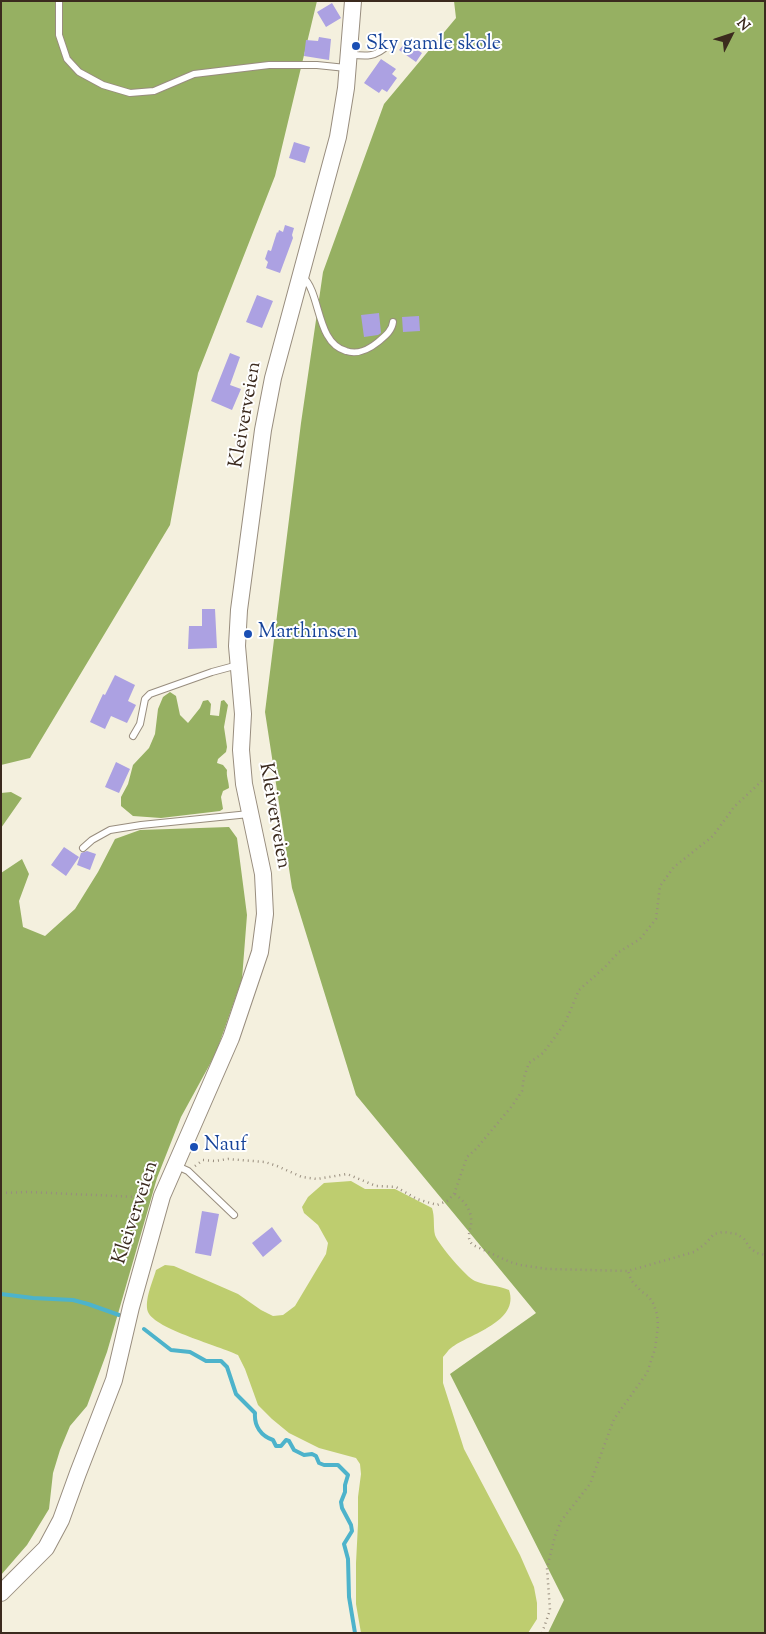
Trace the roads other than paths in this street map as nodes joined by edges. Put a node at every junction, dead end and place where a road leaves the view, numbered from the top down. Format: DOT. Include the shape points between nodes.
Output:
graph roads {
  1 [pos="59,1"];
  2 [pos="353,1"];
  3 [pos="388,45"];
  4 [pos="348,61"];
  5 [pos="300,275"];
  6 [pos="393,322"];
  7 [pos="239,665"];
  8 [pos="133,736"];
  9 [pos="251,814"];
  10 [pos="83,848"];
  11 [pos="181,1167"];
  12 [pos="234,1215"];
  13 [pos="1,1593"];
  1 -- 4 [label="lane" via="59,36 67,59 79,72 103,85 130,93 154,91 194,74 269,65"];
  2 -- 4 [label="street, Kleiverveien"];
  3 -- 4 [label="lane" via="374,55"];
  4 -- 5 [label="street, Kleiverveien" via="338,137"];
  5 -- 6 [label="lane" via="311,291 322,325 332,342 342,350 354,354 374,345 388,333"];
  5 -- 7 [label="street, Kleiverveien" via="263,430 239,610"];
  7 -- 8 [label="lane" via="150,694 145,699 140,724"];
  7 -- 9 [label="street, Kleiverveien" via="243,714 241,750"];
  9 -- 10 [label="lane" via="110,830"];
  9 -- 11 [label="street, Kleiverveien" via="263,874 264,914 260,952"];
  11 -- 12 [label="lane"];
  11 -- 13 [label="street, Kleiverveien" via="162,1196 114,1380 61,1520 46,1548"];
}
